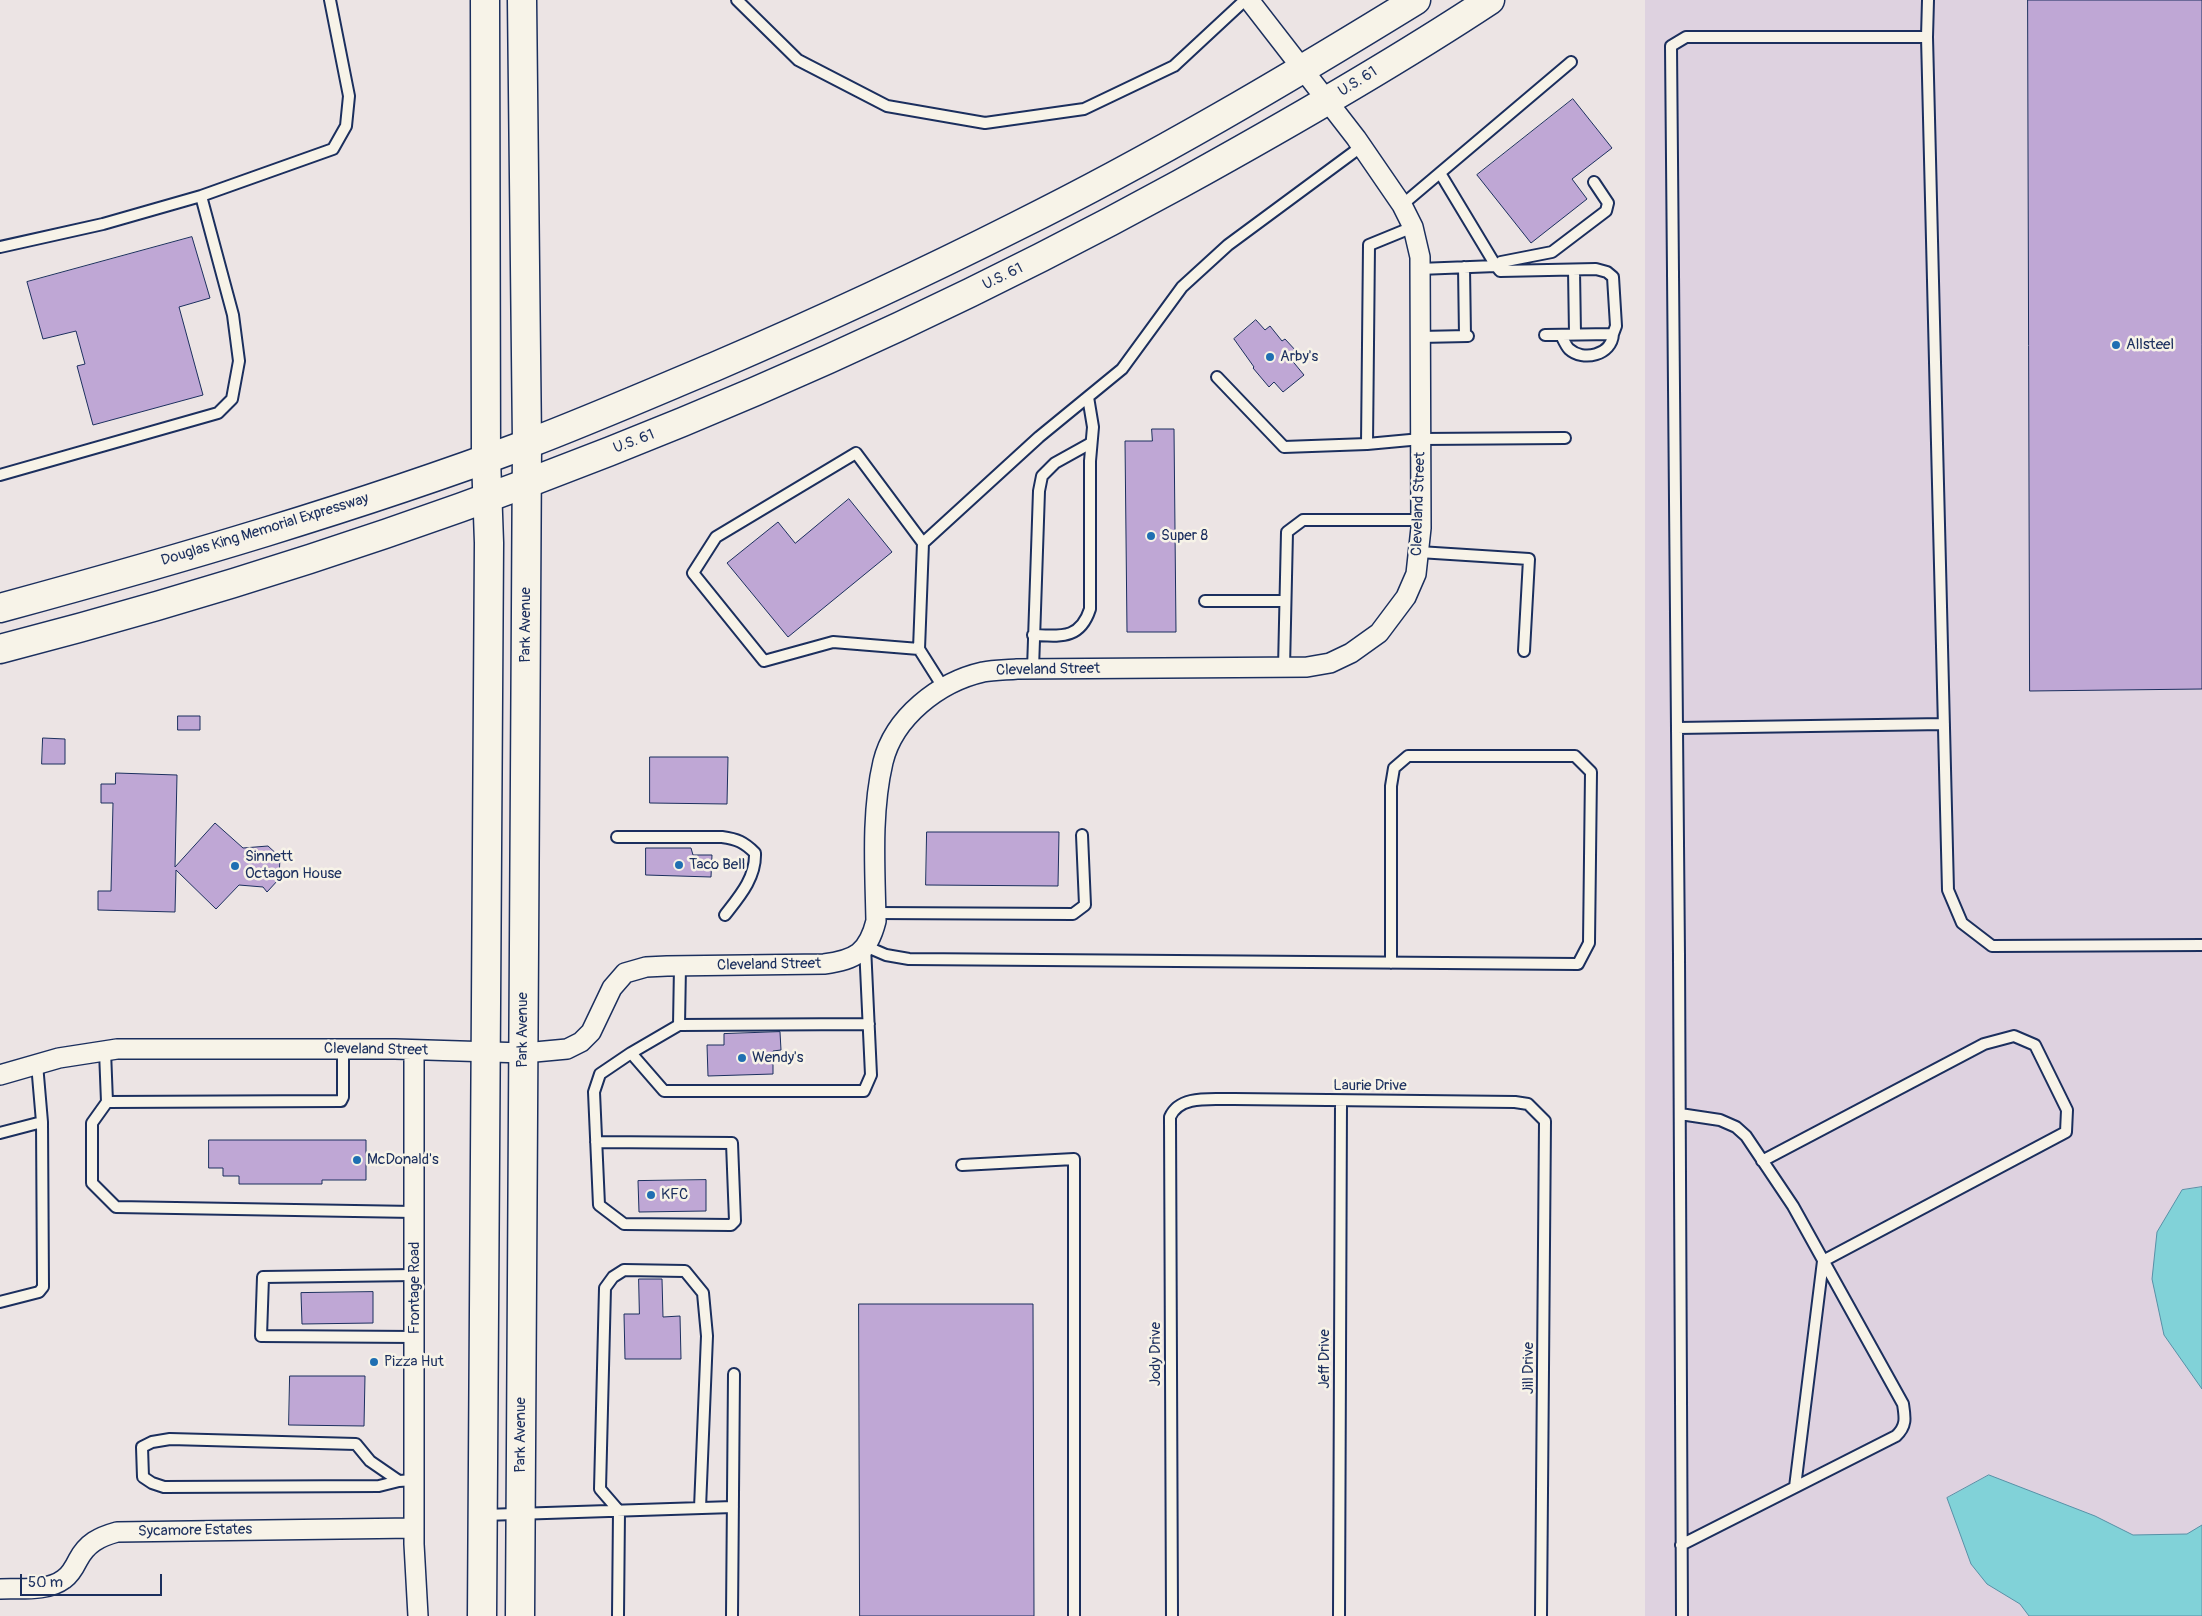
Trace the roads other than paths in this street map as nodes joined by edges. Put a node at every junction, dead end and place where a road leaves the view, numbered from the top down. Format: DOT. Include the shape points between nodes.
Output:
graph roads {
  1 [pos="330,0"];
  2 [pos="485,0"];
  3 [pos="522,0"];
  4 [pos="737,0"];
  5 [pos="1247,0"];
  6 [pos="1416,0"];
  7 [pos="1490,0"];
  8 [pos="1928,0"];
  9 [pos="1927,37"];
  10 [pos="1572,62"];
  11 [pos="1304,69"];
  12 [pos="1328,100"];
  13 [pos="1362,146"];
  14 [pos="1440,173"];
  15 [pos="1594,182"];
  16 [pos="201,196"];
  17 [pos="1402,205"];
  18 [pos="1412,227"];
  19 [pos="0,247"];
  20 [pos="1496,266"];
  21 [pos="1464,267"];
  22 [pos="1420,269"];
  23 [pos="1574,270"];
  24 [pos="1576,334"];
  25 [pos="1613,334"];
  26 [pos="1545,335"];
  27 [pos="1561,335"];
  28 [pos="1420,337"];
  29 [pos="1217,377"];
  30 [pos="1088,397"];
  31 [pos="1565,438"];
  32 [pos="1421,439"];
  33 [pos="527,444"];
  34 [pos="1091,444"];
  35 [pos="1367,444"];
  36 [pos="486,458"];
  37 [pos="0,475"];
  38 [pos="527,485"];
  39 [pos="489,498"];
  40 [pos="1421,520"];
  41 [pos="923,544"];
  42 [pos="1419,552"];
  43 [pos="1205,601"];
  44 [pos="1286,601"];
  45 [pos="0,608"];
  46 [pos="1033,635"];
  47 [pos="0,649"];
  48 [pos="919,649"];
  49 [pos="1524,651"];
  50 [pos="1284,668"];
  51 [pos="1033,669"];
  52 [pos="943,687"];
  53 [pos="1944,724"];
  54 [pos="1677,728"];
  55 [pos="1082,835"];
  56 [pos="617,837"];
  57 [pos="876,913"];
  58 [pos="724,915"];
  59 [pos="2202,945"];
  60 [pos="865,946"];
  61 [pos="1391,963"];
  62 [pos="680,966"];
  63 [pos="869,1024"];
  64 [pos="679,1025"];
  65 [pos="343,1049"];
  66 [pos="105,1050"];
  67 [pos="414,1050"];
  68 [pos="485,1051"];
  69 [pos="524,1053"];
  70 [pos="631,1053"];
  71 [pos="37,1064"];
  72 [pos="0,1075"];
  73 [pos="1188,1100"];
  74 [pos="1341,1101"];
  75 [pos="107,1102"];
  76 [pos="1680,1114"];
  77 [pos="1545,1120"];
  78 [pos="42,1122"];
  79 [pos="0,1133"];
  80 [pos="596,1142"];
  81 [pos="1762,1161"];
  82 [pos="962,1165"];
  83 [pos="414,1212"];
  84 [pos="1823,1261"];
  85 [pos="415,1275"];
  86 [pos="0,1302"];
  87 [pos="415,1337"];
  88 [pos="734,1374"];
  89 [pos="406,1480"];
  90 [pos="1795,1487"];
  91 [pos="733,1507"];
  92 [pos="700,1508"];
  93 [pos="619,1511"];
  94 [pos="520,1514"];
  95 [pos="483,1515"];
  96 [pos="414,1528"];
  97 [pos="1681,1545"];
  98 [pos="0,1589"];
  99 [pos="418,1616"];
  100 [pos="482,1616"];
  101 [pos="520,1616"];
  102 [pos="618,1616"];
  103 [pos="732,1616"];
  104 [pos="1074,1616"];
  105 [pos="1172,1616"];
  106 [pos="1339,1616"];
  107 [pos="1542,1616"];
  108 [pos="1682,1616"];
  1 -- 16 [label="lane" via="348,96 346,126 333,149"];
  2 -- 36 [label="main road"];
  3 -- 33 [label="main road, Park Avenue"];
  4 -- 5 [label="lane" via="798,60 887,106 985,123 1093,105 1174,66"];
  5 -- 11 [label="street, Cleveland Street"];
  6 -- 11 [label="main road"];
  7 -- 12 [label="main road, U.S. 61"];
  8 -- 9 [label="lane"];
  9 -- 53 [label="lane"];
  9 -- 54 [label="lane" via="1686,37 1671,46"];
  10 -- 14 [label="lane"];
  11 -- 12 [label="street, Cleveland Street"];
  11 -- 33 [label="main road" via="1019,226 884,291 641,398"];
  12 -- 13 [label="street, Cleveland Street"];
  12 -- 38 [label="main road, U.S. 61" via="1121,216 914,320 659,433"];
  13 -- 17 [label="street, Cleveland Street"];
  13 -- 30 [label="lane" via="1228,245 1188,281 1122,369"];
  14 -- 17 [label="lane"];
  14 -- 20 [label="lane"];
  15 -- 20 [label="lane" via="1608,203 1606,211 1552,252 1501,262"];
  16 -- 19 [label="lane" via="103,224"];
  16 -- 37 [label="lane" via="233,315 239,361 232,398 218,413"];
  17 -- 18 [label="street, Cleveland Street"];
  18 -- 22 [label="street, Cleveland Street"];
  18 -- 35 [label="lane" via="1369,245"];
  20 -- 21 [label="lane"];
  20 -- 23 [label="lane" via="1500,271"];
  21 -- 22 [label="lane"];
  21 -- 28 [label="lane" via="1466,336"];
  22 -- 28 [label="street, Cleveland Street"];
  23 -- 24 [label="lane"];
  23 -- 25 [label="lane" via="1596,269 1613,277 1616,326"];
  24 -- 25 [label="lane"];
  24 -- 27 [label="lane"];
  25 -- 27 [label="lane" via="1612,344 1606,351 1594,354 1581,354 1569,349"];
  26 -- 27 [label="lane"];
  28 -- 32 [label="street, Cleveland Street"];
  29 -- 35 [label="lane" via="1284,447"];
  30 -- 34 [label="lane" via="1093,427"];
  30 -- 41 [label="lane" via="1039,437"];
  31 -- 32 [label="lane"];
  32 -- 35 [label="lane"];
  32 -- 40 [label="street, Cleveland Street"];
  33 -- 36 [label="main road, Douglas King Memorial Expressway"];
  33 -- 38 [label="main road, Park Avenue"];
  34 -- 46 [label="lane" via="1055,463 1042,476"];
  34 -- 46 [label="lane" via="1090,609 1086,622 1077,631 1066,636"];
  36 -- 39 [label="main road"];
  36 -- 45 [label="main road, Douglas King Memorial Expressway" via="202,552"];
  38 -- 39 [label="main road, U.S. 61"];
  38 -- 69 [label="main road, Park Avenue"];
  39 -- 47 [label="main road" via="300,563"];
  39 -- 68 [label="main road"];
  40 -- 42 [label="street, Cleveland Street"];
  40 -- 44 [label="lane" via="1303,520 1287,532"];
  41 -- 48 [label="lane"];
  41 -- 48 [label="lane" via="856,453 716,537 693,573 764,661 833,642"];
  42 -- 49 [label="lane" via="1529,559"];
  42 -- 50 [label="street, Cleveland Street" via="1416,574 1406,597 1379,634 1330,663"];
  43 -- 44 [label="lane"];
  44 -- 50 [label="lane"];
  46 -- 51 [label="lane"];
  48 -- 52 [label="lane"];
  50 -- 51 [label="street, Cleveland Street"];
  51 -- 52 [label="street, Cleveland Street" via="984,672"];
  52 -- 57 [label="street, Cleveland Street" via="926,699 898,730 884,760 877,795"];
  53 -- 54 [label="lane"];
  53 -- 59 [label="lane" via="1948,890 1962,923 1992,946"];
  54 -- 76 [label="lane"];
  55 -- 57 [label="lane" via="1085,905 1073,914"];
  56 -- 58 [label="lane" via="722,837 738,839 746,844 755,853 751,877 742,894"];
  57 -- 60 [label="street, Cleveland Street" via="872,937"];
  60 -- 61 [label="lane" via="886,955 909,958"];
  60 -- 62 [label="street, Cleveland Street" via="854,958 824,964"];
  60 -- 63 [label="lane"];
  61 -- 61 [label="lane" via="1391,786 1394,768 1408,756 1575,756 1591,772 1589,943 1578,964"];
  62 -- 64 [label="lane"];
  62 -- 69 [label="street, Cleveland Street" via="646,967 625,973 612,988 591,1032 581,1042 566,1049"];
  63 -- 64 [label="lane"];
  63 -- 70 [label="lane" via="872,1075 864,1091 664,1091"];
  64 -- 70 [label="lane"];
  65 -- 66 [label="street, Cleveland Street"];
  65 -- 67 [label="street, Cleveland Street"];
  65 -- 75 [label="lane" via="343,1097 340,1101"];
  66 -- 71 [label="street, Cleveland Street"];
  66 -- 75 [label="lane"];
  67 -- 68 [label="street, Cleveland Street"];
  67 -- 83 [label="street, Frontage Road"];
  68 -- 69 [label="street, Cleveland Street"];
  68 -- 95 [label="main road"];
  69 -- 94 [label="main road, Park Avenue"];
  70 -- 80 [label="lane" via="600,1074 594,1092"];
  71 -- 72 [label="street, Cleveland Street"];
  71 -- 78 [label="lane"];
  73 -- 74 [label="lane, Laurie Drive"];
  73 -- 105 [label="lane, Jody Drive" via="1173,1112 1170,1129"];
  74 -- 77 [label="lane, Laurie Drive" via="1515,1102 1528,1104"];
  74 -- 106 [label="lane, Jeff Drive"];
  75 -- 83 [label="lane" via="92,1123 92,1183 116,1207"];
  76 -- 81 [label="lane" via="1720,1120 1736,1127"];
  76 -- 97 [label="lane"];
  77 -- 107 [label="lane, Jill Drive"];
  78 -- 79 [label="lane"];
  78 -- 86 [label="lane" via="43,1287 40,1292"];
  80 -- 80 [label="lane" via="599,1205 624,1224 731,1224 735,1221 732,1143"];
  81 -- 84 [label="lane" via="1793,1206"];
  81 -- 84 [label="lane" via="1984,1044 2014,1036 2034,1045 2067,1110 2066,1132"];
  82 -- 104 [label="lane" via="1074,1159"];
  83 -- 85 [label="street, Frontage Road"];
  84 -- 90 [label="lane"];
  84 -- 90 [label="lane" via="1903,1404 1905,1418 1903,1429 1896,1436"];
  85 -- 87 [label="street, Frontage Road"];
  85 -- 87 [label="lane" via="262,1277 261,1336"];
  87 -- 89 [label="street, Frontage Road"];
  88 -- 91 [label="lane"];
  89 -- 89 [label="lane" via="379,1486 164,1487 143,1477 142,1447 170,1438 356,1444 370,1461"];
  89 -- 96 [label="street, Frontage Road"];
  90 -- 97 [label="lane"];
  91 -- 92 [label="lane"];
  91 -- 103 [label="lane"];
  92 -- 93 [label="lane"];
  92 -- 93 [label="lane" via="707,1336 704,1292 685,1271 624,1270 605,1288 600,1489"];
  93 -- 94 [label="lane"];
  93 -- 102 [label="lane"];
  94 -- 95 [label="lane"];
  94 -- 101 [label="main road, Park Avenue"];
  95 -- 100 [label="main road"];
  96 -- 98 [label="street, Sycamore Estates" via="117,1532 90,1542 66,1578 55,1584 39,1588"];
  96 -- 99 [label="street, Frontage Road"];
  97 -- 108 [label="lane"];
}
